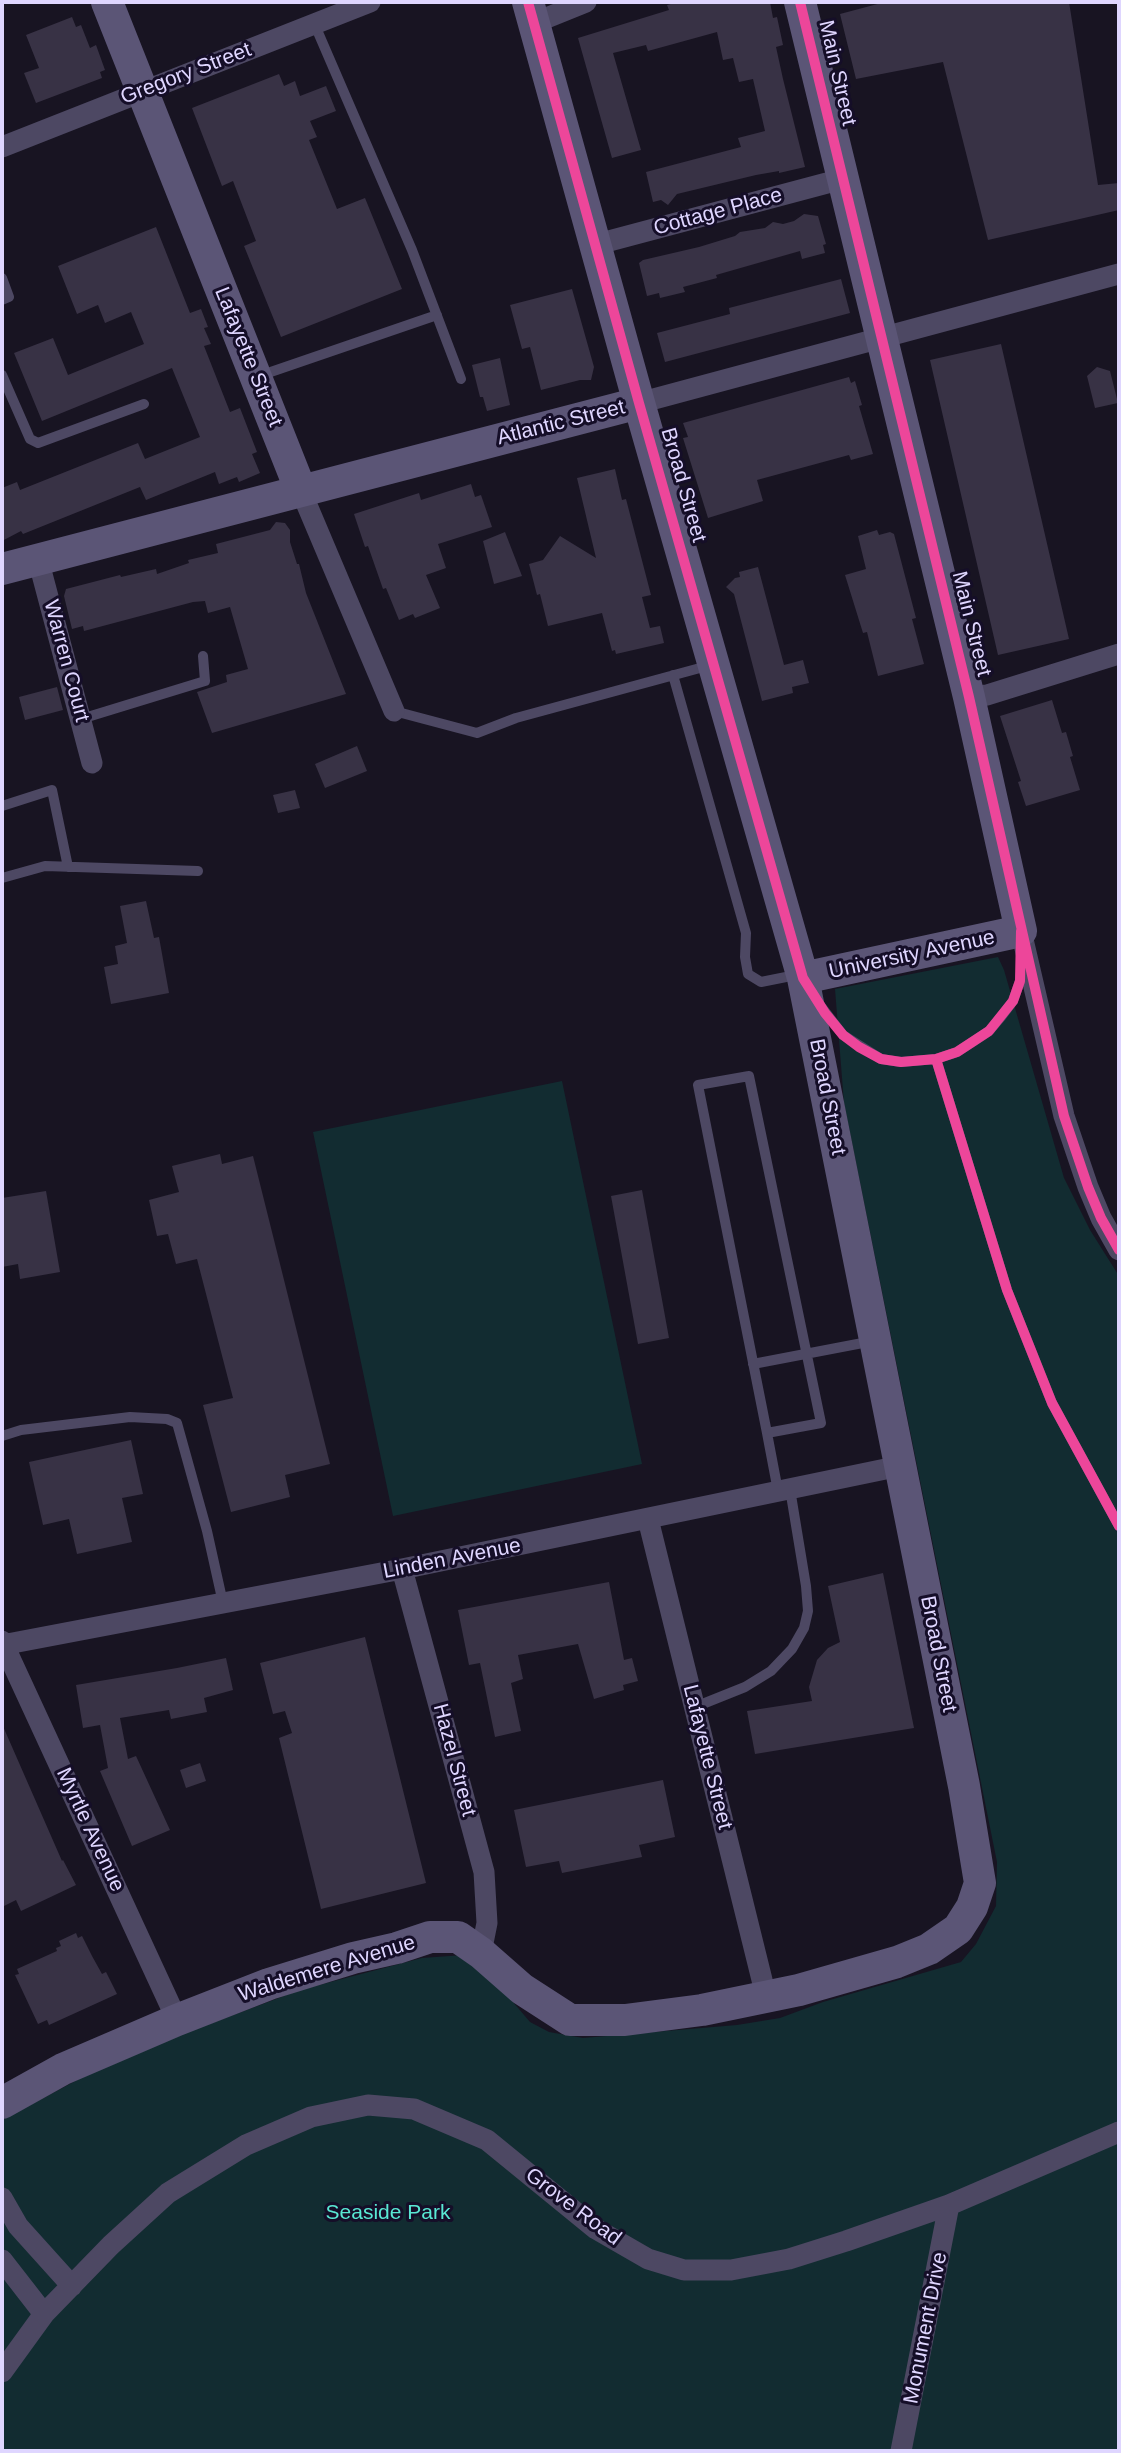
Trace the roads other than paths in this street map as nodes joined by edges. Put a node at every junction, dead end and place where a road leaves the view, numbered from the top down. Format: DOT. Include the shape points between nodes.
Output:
graph roads {
  1 [pos="107,2"];
  2 [pos="370,2"];
  3 [pos="586,2"];
  4 [pos="800,2"];
  5 [pos="531,12"];
  6 [pos="314,23"];
  7 [pos="142,90"];
  8 [pos="2,147"];
  9 [pos="842,179"];
  10 [pos="594,245"];
  11 [pos="1119,274"];
  12 [pos="2,278"];
  13 [pos="2,300"];
  14 [pos="437,315"];
  15 [pos="882,337"];
  16 [pos="2,375"];
  17 [pos="256,377"];
  18 [pos="461,379"];
  19 [pos="639,403"];
  20 [pos="145,404"];
  21 [pos="301,491"];
  22 [pos="38,559"];
  23 [pos="2,569"];
  24 [pos="1119,654"];
  25 [pos="203,656"];
  26 [pos="700,668"];
  27 [pos="673,675"];
  28 [pos="969,697"];
  29 [pos="394,711"];
  30 [pos="81,719"];
  31 [pos="92,763"];
  32 [pos="2,806"];
  33 [pos="68,867"];
  34 [pos="198,871"];
  35 [pos="2,878"];
  36 [pos="1021,931"];
  37 [pos="803,976"];
  38 [pos="936,1059"];
  39 [pos="1119,1250"];
  40 [pos="875,1341"];
  41 [pos="806,1354"];
  42 [pos="753,1364"];
  43 [pos="767,1433"];
  44 [pos="2,1436"];
  45 [pos="900,1466"];
  46 [pos="784,1490"];
  47 [pos="648,1519"];
  48 [pos="1119,1527"];
  49 [pos="402,1569"];
  50 [pos="223,1603"];
  51 [pos="2,1643"];
  52 [pos="695,1707"];
  53 [pos="980,1883"];
  54 [pos="481,1952"];
  55 [pos="766,1996"];
  56 [pos="177,2020"];
  57 [pos="2,2103"];
  58 [pos="1119,2132"];
  59 [pos="2,2198"];
  60 [pos="949,2205"];
  61 [pos="2,2260"];
  62 [pos="72,2286"];
  63 [pos="44,2314"];
  64 [pos="2,2372"];
  65 [pos="901,2451"];
  1 -- 7 [label="street, Lafayette Street"];
  2 -- 6 [label="street, Gregory Street"];
  3 -- 5 [label="street"];
  4 -- 9 [label="street, Main Street"];
  5 -- 10 [label="street, Broad Street"];
  6 -- 7 [label="street, Gregory Street"];
  6 -- 14 [label="lane"];
  7 -- 8 [label="street, Gregory Street"];
  7 -- 17 [label="street, Lafayette Street"];
  9 -- 10 [label="street, Cottage Place"];
  9 -- 15 [label="street, Main Street"];
  10 -- 19 [label="street, Broad Street"];
  11 -- 15 [label="street, Atlantic Street"];
  12 -- 13 [label="lane" via="9,297"];
  14 -- 17 [label="lane"];
  14 -- 18 [label="lane"];
  15 -- 19 [label="street, Atlantic Street"];
  15 -- 28 [label="street, Main Street"];
  16 -- 20 [label="lane" via="30,439 38,443"];
  17 -- 21 [label="street, Lafayette Street"];
  19 -- 21 [label="street, Atlantic Street"];
  19 -- 26 [label="street, Broad Street"];
  21 -- 22 [label="street, Atlantic Street"];
  21 -- 29 [label="street, Lafayette Street"];
  22 -- 23 [label="street, Atlantic Street"];
  22 -- 30 [label="street, Warren Court"];
  24 -- 28 [label="street"];
  25 -- 30 [label="lane" via="205,681"];
  26 -- 27 [label="lane"];
  26 -- 37 [label="street, Broad Street"];
  27 -- 29 [label="lane" via="477,733"];
  27 -- 37 [label="lane" via="746,933 748,974 761,982"];
  28 -- 36 [label="street, Main Street"];
  30 -- 31 [label="street, Warren Court"];
  32 -- 33 [label="lane" via="52,790"];
  33 -- 34 [label="lane"];
  33 -- 35 [label="lane" via="44,866"];
  36 -- 37 [label="street, University Avenue"];
  36 -- 38 [label="lane" via="1020,981 1013,1001 989,1031 957,1052"];
  36 -- 39 [label="street, Main Street" via="1065,1116 1088,1187"];
  37 -- 38 [label="lane" via="825,1013 859,1047 881,1059"];
  37 -- 40 [label="street, Broad Street"];
  38 -- 48 [label="lane" via="1007,1290 1052,1403"];
  40 -- 41 [label="lane"];
  40 -- 45 [label="street, Broad Street"];
  41 -- 42 [label="lane"];
  41 -- 42 [label="lane" via="749,1076 724,1080 698,1085"];
  41 -- 43 [label="lane" via="821,1423"];
  42 -- 43 [label="lane"];
  43 -- 46 [label="lane"];
  44 -- 50 [label="lane" via="130,1417 177,1423"];
  45 -- 46 [label="street, Linden Avenue"];
  45 -- 53 [label="street, Broad Street"];
  46 -- 47 [label="street, Linden Avenue"];
  46 -- 52 [label="lane" via="806,1586 804,1628 771,1671"];
  47 -- 49 [label="street, Linden Avenue"];
  47 -- 52 [label="street, Lafayette Street"];
  49 -- 50 [label="street, Linden Avenue"];
  49 -- 54 [label="street, Hazel Street" via="484,1872 487,1923"];
  50 -- 51 [label="street, Linden Avenue"];
  51 -- 56 [label="street, Myrtle Avenue"];
  52 -- 55 [label="street, Lafayette Street"];
  53 -- 55 [label="street, Waldemere Avenue" via="972,1908 958,1929 929,1949 897,1962"];
  54 -- 55 [label="street, Waldemere Avenue" via="523,1989 570,2020 625,2020"];
  54 -- 56 [label="street, Waldemere Avenue" via="458,1937 430,1937 269,1984"];
  56 -- 57 [label="street, Waldemere Avenue" via="63,2069"];
  58 -- 60 [label="street, Grove Road"];
  59 -- 62 [label="street" via="18,2226"];
  60 -- 62 [label="street, Grove Road" via="789,2259 731,2270 684,2270 648,2259 596,2229 487,2140 414,2109 368,2105 311,2117 246,2145 168,2193"];
  60 -- 65 [label="street, Monument Drive"];
  61 -- 63 [label="street"];
  62 -- 63 [label="street, Grove Road"];
  63 -- 64 [label="street, Grove Road"];
}
